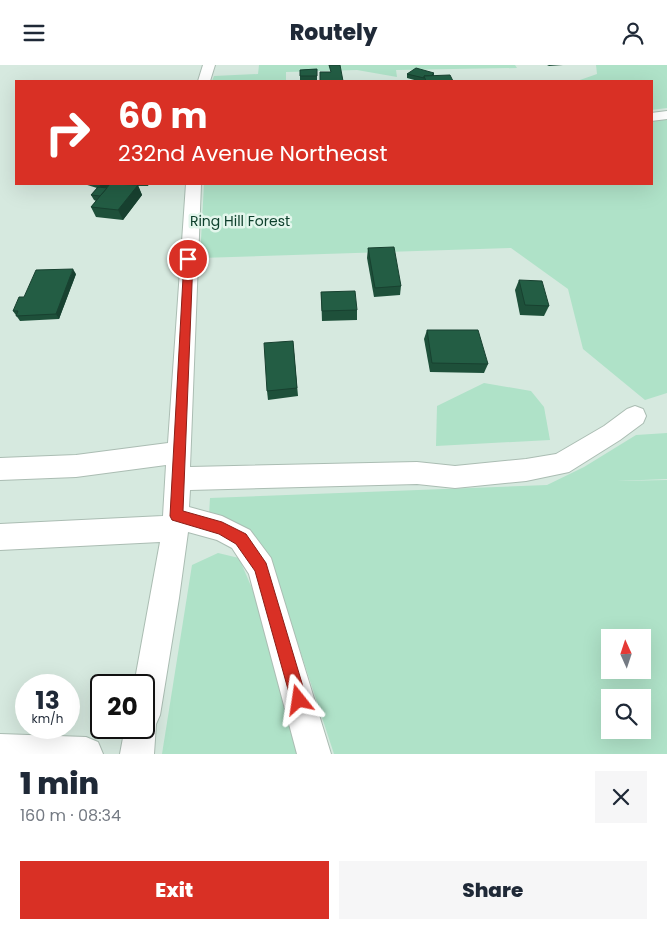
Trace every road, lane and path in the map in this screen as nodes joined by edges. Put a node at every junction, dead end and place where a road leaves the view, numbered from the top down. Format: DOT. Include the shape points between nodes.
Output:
graph roads {
  1 [pos="208,65"];
  2 [pos="204,80"];
  3 [pos="667,115"];
  4 [pos="653,117"];
  5 [pos="193,185"];
  6 [pos="635,416"];
  7 [pos="180,452"];
  8 [pos="0,469"];
  9 [pos="179,479"];
  10 [pos="176,522"];
  11 [pos="0,537"];
  12 [pos="151,674"];
  13 [pos="139,739"];
  14 [pos="0,751"];
  15 [pos="86,754"];
  16 [pos="136,754"];
  17 [pos="314,754"];
  1 -- 2 [label="street"];
  3 -- 4 [label="street"];
  5 -- 7 [label="street"];
  6 -- 9 [label="street" via="560,464 526,470 455,477 417,473"];
  7 -- 8 [label="street" via="76,466"];
  7 -- 9 [label="street"];
  9 -- 10 [label="street"];
  10 -- 11 [label="street"];
  10 -- 12 [label="street"];
  10 -- 17 [label="street" via="222,529 241,539 261,568"];
  13 -- 16 [label="street"];
  14 -- 15 [label="street"];
}
